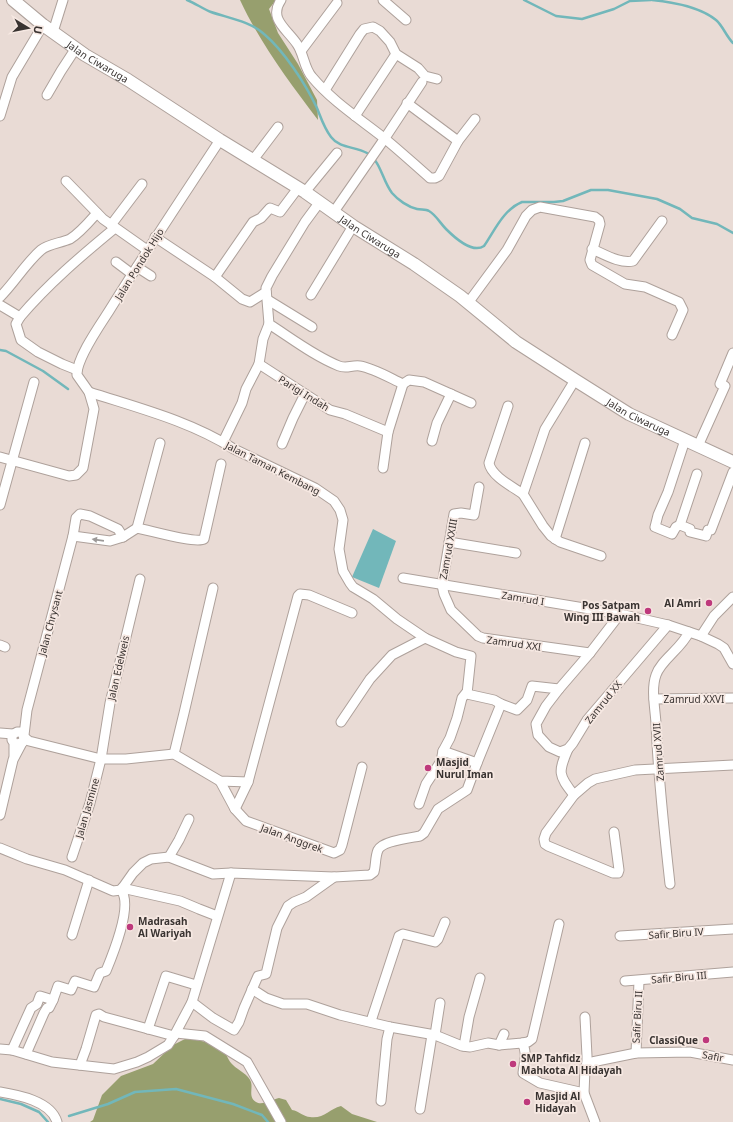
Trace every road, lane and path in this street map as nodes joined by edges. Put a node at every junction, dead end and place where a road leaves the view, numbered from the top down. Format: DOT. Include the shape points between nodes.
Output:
graph roads {
  1 [pos="13,0"];
  2 [pos="63,0"];
  3 [pos="281,0"];
  4 [pos="383,0"];
  5 [pos="337,3"];
  6 [pos="406,20"];
  7 [pos="48,29"];
  8 [pos="76,48"];
  9 [pos="301,51"];
  10 [pos="396,54"];
  11 [pos="437,79"];
  12 [pos="422,82"];
  13 [pos="325,90"];
  14 [pos="47,95"];
  15 [pos="408,103"];
  16 [pos="0,116"];
  17 [pos="355,116"];
  18 [pos="475,120"];
  19 [pos="278,127"];
  20 [pos="385,138"];
  21 [pos="220,140"];
  22 [pos="458,140"];
  23 [pos="337,153"];
  24 [pos="253,160"];
  25 [pos="66,181"];
  26 [pos="142,184"];
  27 [pos="301,190"];
  28 [pos="319,203"];
  29 [pos="96,213"];
  30 [pos="333,213"];
  31 [pos="662,221"];
  32 [pos="353,226"];
  33 [pos="113,227"];
  34 [pos="155,237"];
  35 [pos="592,249"];
  36 [pos="147,250"];
  37 [pos="116,262"];
  38 [pos="134,271"];
  39 [pos="151,276"];
  40 [pos="214,276"];
  41 [pos="311,295"];
  42 [pos="267,296"];
  43 [pos="0,297"];
  44 [pos="468,303"];
  45 [pos="0,305"];
  46 [pos="20,318"];
  47 [pos="269,324"];
  48 [pos="312,327"];
  49 [pos="672,335"];
  50 [pos="733,353"];
  51 [pos="259,364"];
  52 [pos="77,370"];
  53 [pos="574,380"];
  54 [pos="34,382"];
  55 [pos="403,384"];
  56 [pos="89,392"];
  57 [pos="305,394"];
  58 [pos="451,394"];
  59 [pos="471,403"];
  60 [pos="508,406"];
  61 [pos="388,432"];
  62 [pos="685,440"];
  63 [pos="432,441"];
  64 [pos="223,442"];
  65 [pos="160,443"];
  66 [pos="282,444"];
  67 [pos="585,444"];
  68 [pos="698,446"];
  69 [pos="0,457"];
  70 [pos="12,461"];
  71 [pos="733,462"];
  72 [pos="221,464"];
  73 [pos="383,468"];
  74 [pos="733,472"];
  75 [pos="696,474"];
  76 [pos="479,487"];
  77 [pos="523,494"];
  78 [pos="0,505"];
  79 [pos="680,525"];
  80 [pos="137,528"];
  81 [pos="73,536"];
  82 [pos="123,537"];
  83 [pos="555,539"];
  84 [pos="449,542"];
  85 [pos="516,553"];
  86 [pos="601,556"];
  87 [pos="404,578"];
  88 [pos="140,579"];
  89 [pos="442,585"];
  90 [pos="213,588"];
  91 [pos="733,597"];
  92 [pos="352,613"];
  93 [pos="620,614"];
  94 [pos="668,625"];
  95 [pos="689,632"];
  96 [pos="701,636"];
  97 [pos="425,638"];
  98 [pos="590,653"];
  99 [pos="733,664"];
  100 [pos="559,689"];
  101 [pos="466,693"];
  102 [pos="733,698"];
  103 [pos="654,699"];
  104 [pos="501,704"];
  105 [pos="341,722"];
  106 [pos="0,733"];
  107 [pos="20,738"];
  108 [pos="568,749"];
  109 [pos="443,751"];
  110 [pos="174,754"];
  111 [pos="101,759"];
  112 [pos="477,763"];
  113 [pos="733,765"];
  114 [pos="362,767"];
  115 [pos="658,768"];
  116 [pos="220,781"];
  117 [pos="248,782"];
  118 [pos="574,795"];
  119 [pos="420,804"];
  120 [pos="235,809"];
  121 [pos="0,815"];
  122 [pos="189,819"];
  123 [pos="614,832"];
  124 [pos="0,848"];
  125 [pos="72,857"];
  126 [pos="169,857"];
  127 [pos="231,873"];
  128 [pos="334,877"];
  129 [pos="89,880"];
  130 [pos="670,884"];
  131 [pos="122,889"];
  132 [pos="217,916"];
  133 [pos="445,922"];
  134 [pos="559,924"];
  135 [pos="733,929"];
  136 [pos="72,935"];
  137 [pos="620,936"];
  138 [pos="733,972"];
  139 [pos="480,978"];
  140 [pos="625,981"];
  141 [pos="639,981"];
  142 [pos="196,984"];
  143 [pos="252,989"];
  144 [pos="53,1000"];
  145 [pos="192,1002"];
  146 [pos="440,1003"];
  147 [pos="585,1017"];
  148 [pos="371,1021"];
  149 [pos="390,1027"];
  150 [pos="148,1029"];
  151 [pos="504,1034"];
  152 [pos="175,1035"];
  153 [pos="434,1035"];
  154 [pos="522,1043"];
  155 [pos="464,1046"];
  156 [pos="499,1046"];
  157 [pos="0,1048"];
  158 [pos="12,1050"];
  159 [pos="636,1053"];
  160 [pos="26,1054"];
  161 [pos="733,1060"];
  162 [pos="587,1063"];
  163 [pos="80,1065"];
  164 [pos="0,1092"];
  165 [pos="584,1093"];
  166 [pos="381,1101"];
  167 [pos="420,1109"];
  168 [pos="57,1122"];
  169 [pos="281,1122"];
  170 [pos="595,1122"];
  1 -- 7 [label="street, Jalan Ciwaruga"];
  2 -- 7 [label="street"];
  3 -- 9 [label="street" via="276,11 278,20"];
  4 -- 6 [label="street"];
  5 -- 9 [label="street"];
  7 -- 8 [label="street, Jalan Ciwaruga"];
  7 -- 16 [label="street" via="12,77"];
  8 -- 14 [label="street"];
  8 -- 21 [label="street, Jalan Ciwaruga"];
  9 -- 13 [label="street" via="311,76"];
  10 -- 11 [label="street" via="426,76"];
  10 -- 13 [label="street" via="380,31 373,27 364,29"];
  10 -- 17 [label="street"];
  12 -- 15 [label="street"];
  13 -- 17 [label="street"];
  15 -- 20 [label="street"];
  15 -- 22 [label="street"];
  17 -- 20 [label="street"];
  18 -- 22 [label="street"];
  19 -- 24 [label="street"];
  20 -- 22 [label="street" via="433,179 439,176"];
  20 -- 30 [label="street"];
  21 -- 24 [label="street, Jalan Ciwaruga"];
  21 -- 34 [label="street, Jalan Pondok Hijo"];
  23 -- 27 [label="street"];
  24 -- 27 [label="street, Jalan Ciwaruga"];
  25 -- 29 [label="street"];
  26 -- 33 [label="street"];
  27 -- 28 [label="street, Jalan Ciwaruga"];
  27 -- 40 [label="street" via="280,212 270,208 253,222"];
  28 -- 30 [label="street, Jalan Ciwaruga"];
  28 -- 42 [label="street" via="272,276 266,288"];
  29 -- 33 [label="street"];
  29 -- 43 [label="street" via="70,238 42,249"];
  30 -- 32 [label="street, Jalan Ciwaruga"];
  31 -- 35 [label="street" via="633,261 620,261"];
  32 -- 41 [label="street"];
  32 -- 44 [label="street, Jalan Ciwaruga" via="414,264"];
  33 -- 36 [label="street"];
  33 -- 46 [label="street" via="45,289"];
  34 -- 36 [label="street, Jalan Pondok Hijo"];
  34 -- 40 [label="street"];
  35 -- 44 [label="street" via="600,224 597,218 540,207 532,210 507,250"];
  35 -- 49 [label="street" via="592,265 625,284 645,287 679,302 683,310"];
  36 -- 38 [label="street, Jalan Pondok Hijo"];
  37 -- 38 [label="street"];
  38 -- 39 [label="street"];
  38 -- 52 [label="street, Jalan Pondok Hijo" via="93,338"];
  40 -- 42 [label="street" via="242,299 250,302"];
  42 -- 47 [label="street"];
  42 -- 48 [label="street"];
  44 -- 53 [label="street, Jalan Ciwaruga" via="516,342"];
  45 -- 46 [label="street"];
  46 -- 52 [label="street" via="16,324 21,340 38,352"];
  47 -- 51 [label="street" via="263,339"];
  47 -- 55 [label="street" via="337,365 346,368 365,367"];
  50 -- 68 [label="street" via="720,384 725,386"];
  51 -- 57 [label="street, Parigi Indah"];
  51 -- 64 [label="street"];
  52 -- 56 [label="street" via="77,375"];
  53 -- 62 [label="street, Jalan Ciwaruga" via="629,414"];
  53 -- 77 [label="street" via="545,428"];
  54 -- 70 [label="street"];
  55 -- 58 [label="street" via="409,380 424,382"];
  55 -- 61 [label="street"];
  56 -- 64 [label="street, Jalan Taman Kembang" via="173,419"];
  56 -- 70 [label="street" via="94,409 84,468 80,472 69,476"];
  57 -- 61 [label="street, Parigi Indah" via="330,410"];
  57 -- 66 [label="street"];
  58 -- 59 [label="street"];
  58 -- 63 [label="street" via="437,423"];
  60 -- 77 [label="street" via="489,463 494,474"];
  61 -- 73 [label="street"];
  62 -- 68 [label="street, Jalan Ciwaruga"];
  62 -- 79 [label="street" via="655,527 672,534"];
  64 -- 97 [label="street, Jalan Taman Kembang" via="315,488 334,501 343,520 339,549 347,579 353,587"];
  65 -- 80 [label="street"];
  67 -- 83 [label="street"];
  68 -- 71 [label="street, Jalan Ciwaruga"];
  69 -- 70 [label="street"];
  70 -- 78 [label="street"];
  72 -- 80 [label="street" via="204,539 189,540"];
  74 -- 79 [label="street" via="712,530 708,530 706,536 690,532 690,529"];
  75 -- 79 [label="street"];
  76 -- 84 [label="street, Zamrud XXIII" via="474,515 454,514"];
  77 -- 83 [label="street" via="547,532"];
  80 -- 82 [label="street"];
  82 -- 81 [label="street, one-way" via="110,541"];
  81 -- 82 [label="street, Jalan Chrysant" via="76,518 80,514 118,528"];
  81 -- 107 [label="street, Jalan Chrysant"];
  83 -- 86 [label="street"];
  84 -- 85 [label="street"];
  84 -- 89 [label="street, Zamrud XXIII"];
  87 -- 89 [label="street, Zamrud I"];
  88 -- 111 [label="street, Jalan Edelweis" via="110,703"];
  89 -- 93 [label="street, Zamrud I"];
  89 -- 98 [label="street, Zamrud XXI" via="448,607 481,638"];
  90 -- 110 [label="street"];
  91 -- 96 [label="street" via="714,616"];
  92 -- 117 [label="street" via="309,595 298,596"];
  93 -- 94 [label="street, Zamrud I"];
  93 -- 98 [label="street"];
  94 -- 95 [label="street, Zamrud I"];
  94 -- 108 [label="street, Zamrud XX" via="587,720"];
  95 -- 96 [label="street, Zamrud I"];
  95 -- 103 [label="street, Zamrud XVII" via="659,669 655,680"];
  96 -- 99 [label="street, Zamrud I" via="724,648"];
  97 -- 101 [label="street, Jalan Taman Kembang" via="471,656"];
  97 -- 105 [label="street" via="392,655 370,679"];
  98 -- 100 [label="street"];
  100 -- 104 [label="street" via="532,686 527,700 518,710"];
  100 -- 108 [label="street" via="536,724 538,735 549,747 560,752"];
  101 -- 104 [label="street"];
  101 -- 109 [label="street"];
  102 -- 103 [label="street, Zamrud XXVI"];
  103 -- 115 [label="street, Zamrud XVII"];
  104 -- 112 [label="street"];
  106 -- 107 [label="street"];
  107 -- 111 [label="street"];
  107 -- 121 [label="street, Jalan Chrysant"];
  108 -- 118 [label="street, Zamrud XX" via="560,767 561,775"];
  109 -- 112 [label="street"];
  109 -- 119 [label="street" via="441,761 424,789"];
  110 -- 111 [label="street"];
  110 -- 116 [label="street"];
  111 -- 125 [label="street, Jalan Jasmine"];
  112 -- 128 [label="street" via="467,790 438,809 424,833 380,847 374,872 370,875"];
  113 -- 115 [label="street"];
  114 -- 120 [label="street, Jalan Anggrek" via="342,845 340,850 334,853 246,822"];
  115 -- 118 [label="street" via="595,779"];
  115 -- 130 [label="street, Zamrud XVII"];
  116 -- 117 [label="street"];
  116 -- 120 [label="street"];
  117 -- 120 [label="street"];
  118 -- 123 [label="street" via="546,833 545,844 618,873"];
  122 -- 126 [label="street"];
  124 -- 129 [label="street"];
  126 -- 127 [label="street" via="213,874"];
  126 -- 131 [label="street" via="151,859 143,863 132,873"];
  127 -- 128 [label="street"];
  127 -- 132 [label="street"];
  128 -- 143 [label="street" via="306,898 288,906 277,928 266,974 258,976"];
  129 -- 131 [label="street" via="113,891"];
  129 -- 136 [label="street"];
  131 -- 132 [label="street" via="169,898"];
  131 -- 144 [label="street" via="125,911 106,971 100,973 94,987 77,981 71,990 58,986"];
  132 -- 142 [label="street"];
  133 -- 148 [label="street" via="435,942 404,934 399,936"];
  134 -- 154 [label="street" via="532,1039"];
  135 -- 137 [label="street, Safir Biru IV"];
  138 -- 141 [label="street, Safir Biru III"];
  139 -- 155 [label="street"];
  140 -- 141 [label="street, Safir Biru III"];
  141 -- 159 [label="street, Safir Biru II"];
  142 -- 145 [label="street"];
  142 -- 150 [label="street" via="166,976"];
  143 -- 145 [label="street" via="234,1030"];
  143 -- 148 [label="street" via="266,998 283,1004 307,1004 340,1015"];
  144 -- 158 [label="street" via="40,996 31,1008"];
  144 -- 160 [label="street" via="44,1013"];
  145 -- 152 [label="street"];
  146 -- 153 [label="street"];
  147 -- 162 [label="street"];
  148 -- 149 [label="street"];
  149 -- 153 [label="street"];
  149 -- 166 [label="street"];
  150 -- 152 [label="street"];
  150 -- 163 [label="street" via="96,1015"];
  151 -- 156 [label="street"];
  152 -- 163 [label="street" via="168,1044 137,1062 114,1069"];
  152 -- 169 [label="street" via="206,1036 247,1062"];
  153 -- 155 [label="street"];
  153 -- 167 [label="street"];
  154 -- 156 [label="street"];
  154 -- 165 [label="street" via="526,1056 523,1073 540,1083"];
  155 -- 156 [label="street"];
  157 -- 158 [label="street"];
  158 -- 160 [label="street"];
  159 -- 161 [label="street, Safir" via="690,1052"];
  159 -- 162 [label="street, Safir"];
  160 -- 163 [label="street" via="52,1062"];
  162 -- 165 [label="street"];
  164 -- 168 [label="street" via="38,1102 50,1110"];
  165 -- 170 [label="street"];
}
